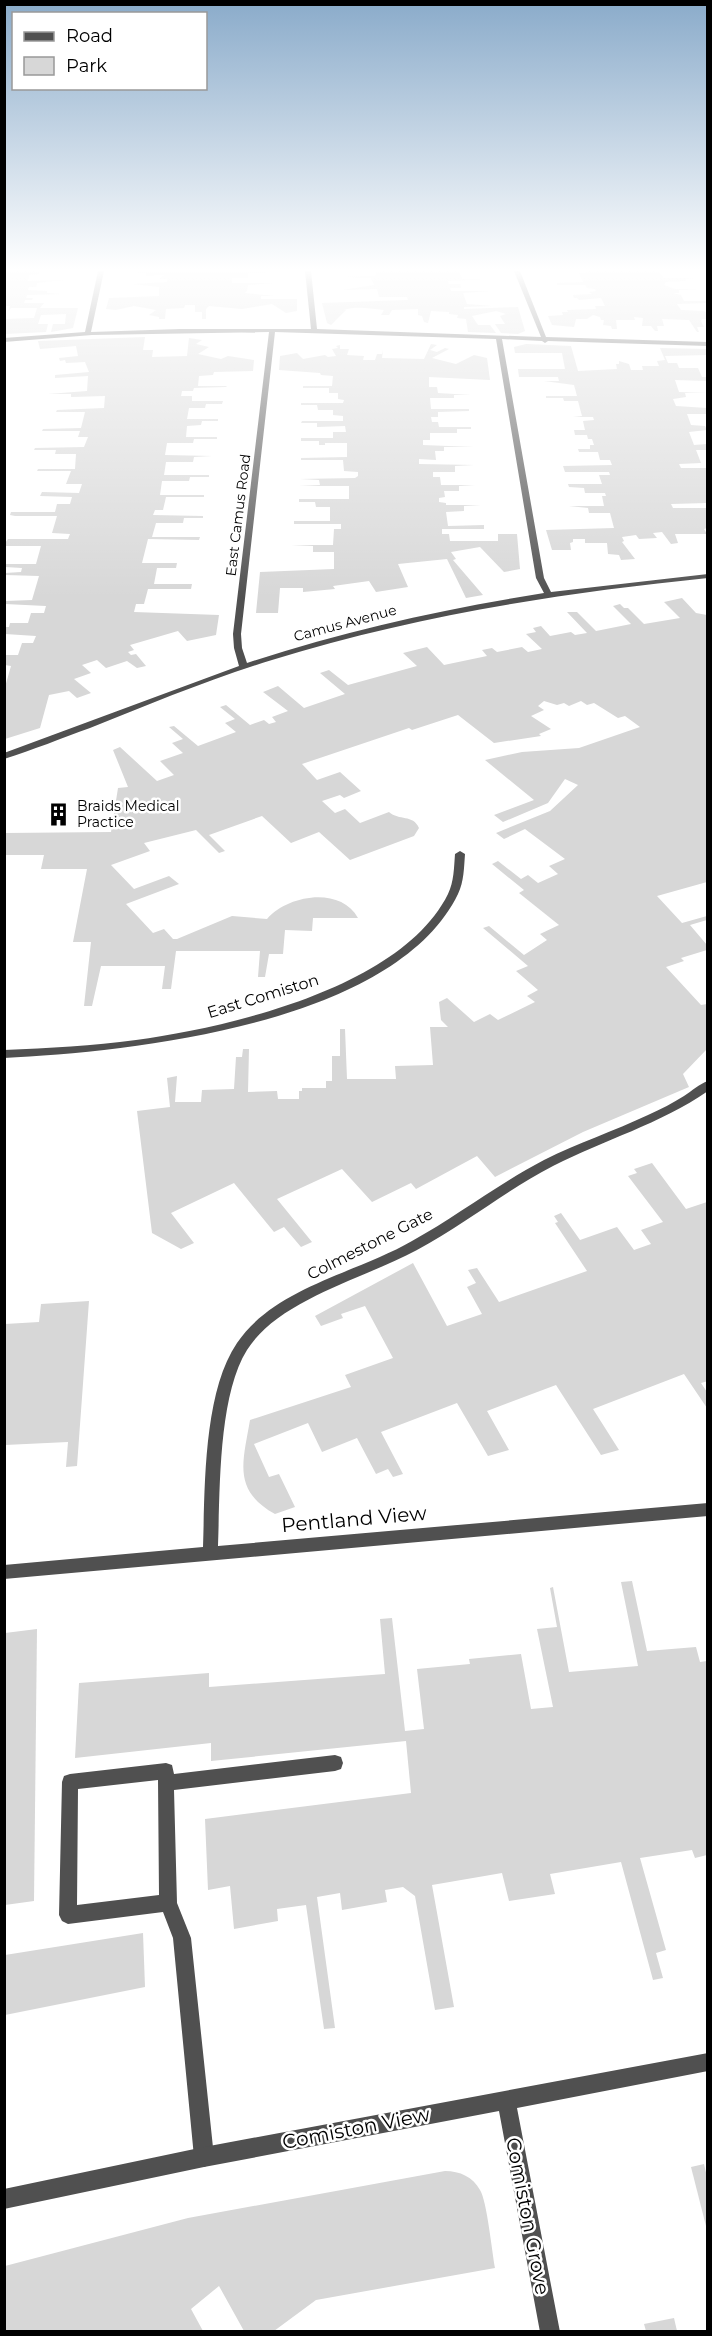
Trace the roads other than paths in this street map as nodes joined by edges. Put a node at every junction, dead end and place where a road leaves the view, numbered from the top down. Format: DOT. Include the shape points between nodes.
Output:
graph roads {
  1 [pos="266,380"];
  2 [pos="506,380"];
  3 [pos="708,576"];
  4 [pos="548,594"];
  5 [pos="244,667"];
  6 [pos="4,756"];
  7 [pos="460,854"];
  8 [pos="4,1054"];
  9 [pos="708,1085"];
  10 [pos="708,1509"];
  11 [pos="210,1552"];
  12 [pos="4,1572"];
  13 [pos="335,1763"];
  14 [pos="166,1783"];
  15 [pos="168,1903"];
  16 [pos="708,2062"];
  17 [pos="506,2100"];
  18 [pos="204,2157"];
  19 [pos="4,2199"];
  20 [pos="550,2331"];
  1 -- 5 [label="street, East Camus Road" via="237,634"];
  2 -- 4 [label="street" via="540,578"];
  3 -- 4 [label="street, Camus Avenue"];
  4 -- 5 [label="street, Camus Avenue" via="416,619"];
  5 -- 6 [label="street, Camus Avenue"];
  7 -- 8 [label="street, East Comiston" via="452,895 429,930 380,968 326,994 263,1016 183,1036 124,1045"];
  9 -- 11 [label="street, Colmestone Gate" via="676,1106 547,1164 414,1246 305,1297 256,1327 233,1366 222,1408 214,1464"];
  10 -- 11 [label="street, Pentland View"];
  11 -- 12 [label="street, Pentland View"];
  13 -- 14 [label="street"];
  14 -- 15 [label="street"];
  14 -- 15 [label="street" via="166,1771 70,1782 68,1915"];
  15 -- 18 [label="street" via="182,1938"];
  16 -- 17 [label="street, Comiston View"];
  17 -- 18 [label="street, Comiston View"];
  17 -- 20 [label="street, Comiston Grove"];
  18 -- 19 [label="street, Comiston View"];
}
